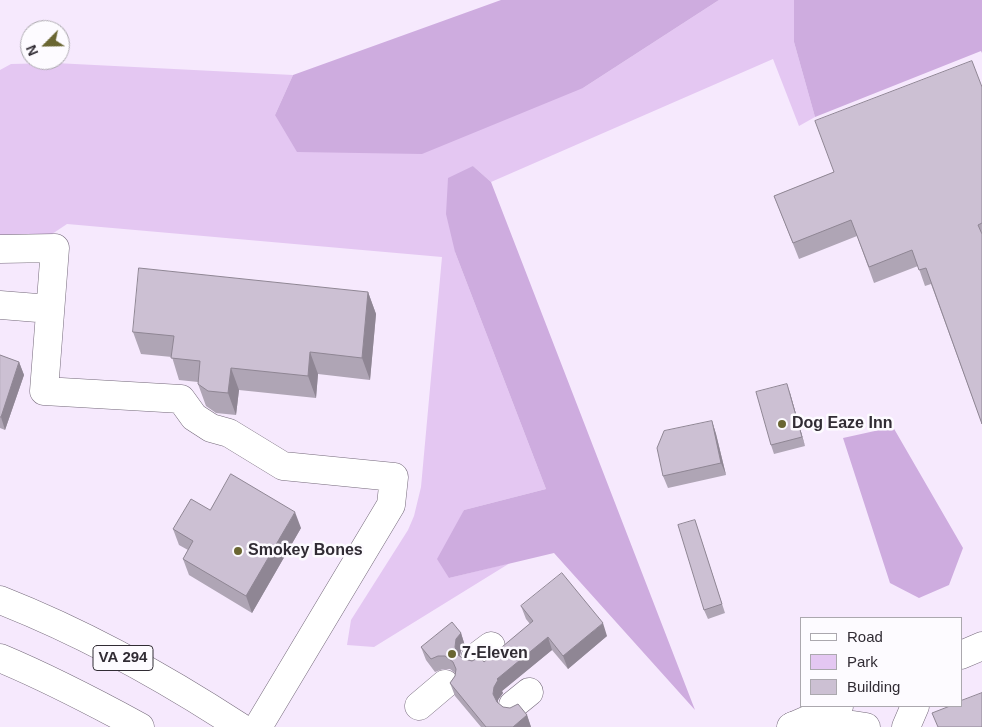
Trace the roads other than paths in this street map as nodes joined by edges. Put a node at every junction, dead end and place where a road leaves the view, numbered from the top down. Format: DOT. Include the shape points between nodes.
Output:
graph roads {
  1 [pos="0,249"];
  2 [pos="0,305"];
  3 [pos="50,309"];
  4 [pos="0,600"];
  5 [pos="982,646"];
  6 [pos="962,655"];
  7 [pos="0,658"];
  8 [pos="445,684"];
  9 [pos="419,706"];
  10 [pos="837,707"];
  11 [pos="915,707"];
  12 [pos="140,727"];
  13 [pos="240,727"];
  14 [pos="258,727"];
  15 [pos="792,727"];
  16 [pos="866,727"];
  17 [pos="906,727"];
  1 -- 3 [label="main road" via="55,248"];
  2 -- 3 [label="main road"];
  3 -- 14 [label="main road" via="44,391 182,399 194,417 211,428 229,433 283,466 394,477 391,505"];
  4 -- 13 [label="main road, VA 294" via="139,666"];
  5 -- 6 [label="main road"];
  7 -- 12 [label="main road"];
  8 -- 9 [label="main road"];
  10 -- 15 [label="main road"];
  11 -- 17 [label="main road"];
  15 -- 16 [label="main road" via="852,724"];
}
